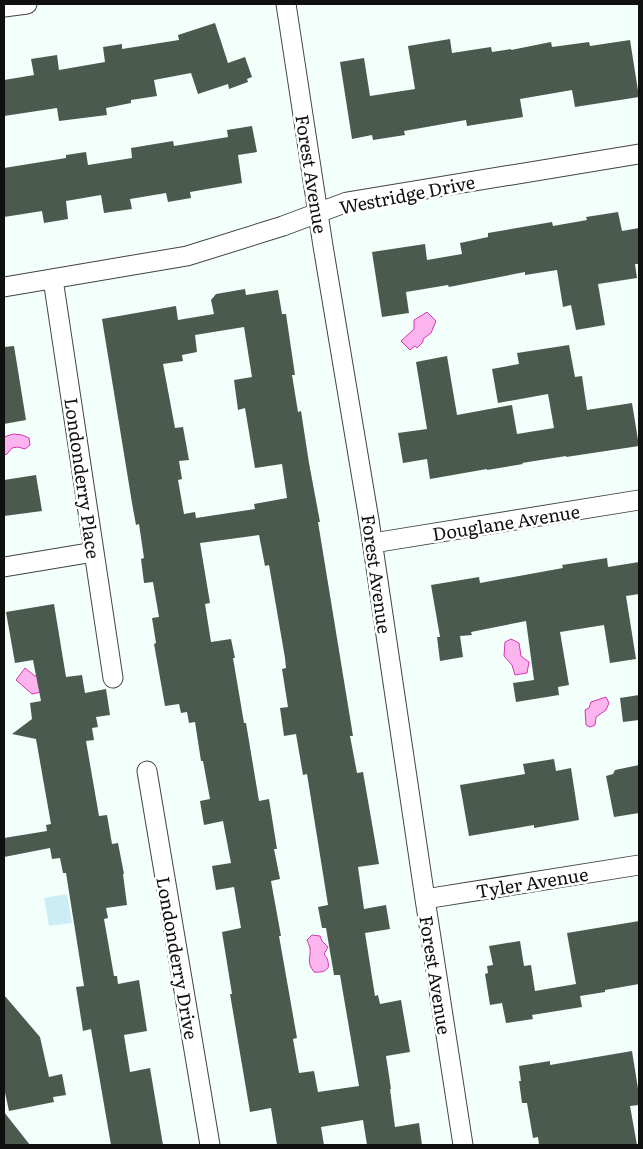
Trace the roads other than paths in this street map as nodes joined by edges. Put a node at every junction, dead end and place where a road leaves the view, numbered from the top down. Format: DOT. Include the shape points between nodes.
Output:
graph roads {
  1 [pos="27,4"];
  2 [pos="286,4"];
  3 [pos="4,8"];
  4 [pos="639,154"];
  5 [pos="318,214"];
  6 [pos="53,279"];
  7 [pos="4,286"];
  8 [pos="639,500"];
  9 [pos="373,543"];
  10 [pos="94,552"];
  11 [pos="4,567"];
  12 [pos="113,678"];
  13 [pos="147,772"];
  14 [pos="639,865"];
  15 [pos="424,899"];
  16 [pos="210,1145"];
  17 [pos="463,1145"];
  1 -- 3 [label="street"];
  2 -- 5 [label="street, Forest Avenue"];
  4 -- 5 [label="street, Westridge Drive" via="353,201"];
  5 -- 6 [label="street, Westridge Drive" via="186,256"];
  5 -- 9 [label="street, Forest Avenue"];
  6 -- 7 [label="street, Westridge Drive"];
  6 -- 10 [label="street, Londonderry Place"];
  8 -- 9 [label="street, Douglane Avenue"];
  9 -- 15 [label="street, Forest Avenue"];
  10 -- 11 [label="street"];
  10 -- 12 [label="street, Londonderry Place"];
  13 -- 16 [label="street, Londonderry Drive"];
  14 -- 15 [label="street, Tyler Avenue"];
  15 -- 17 [label="street, Forest Avenue"];
}
